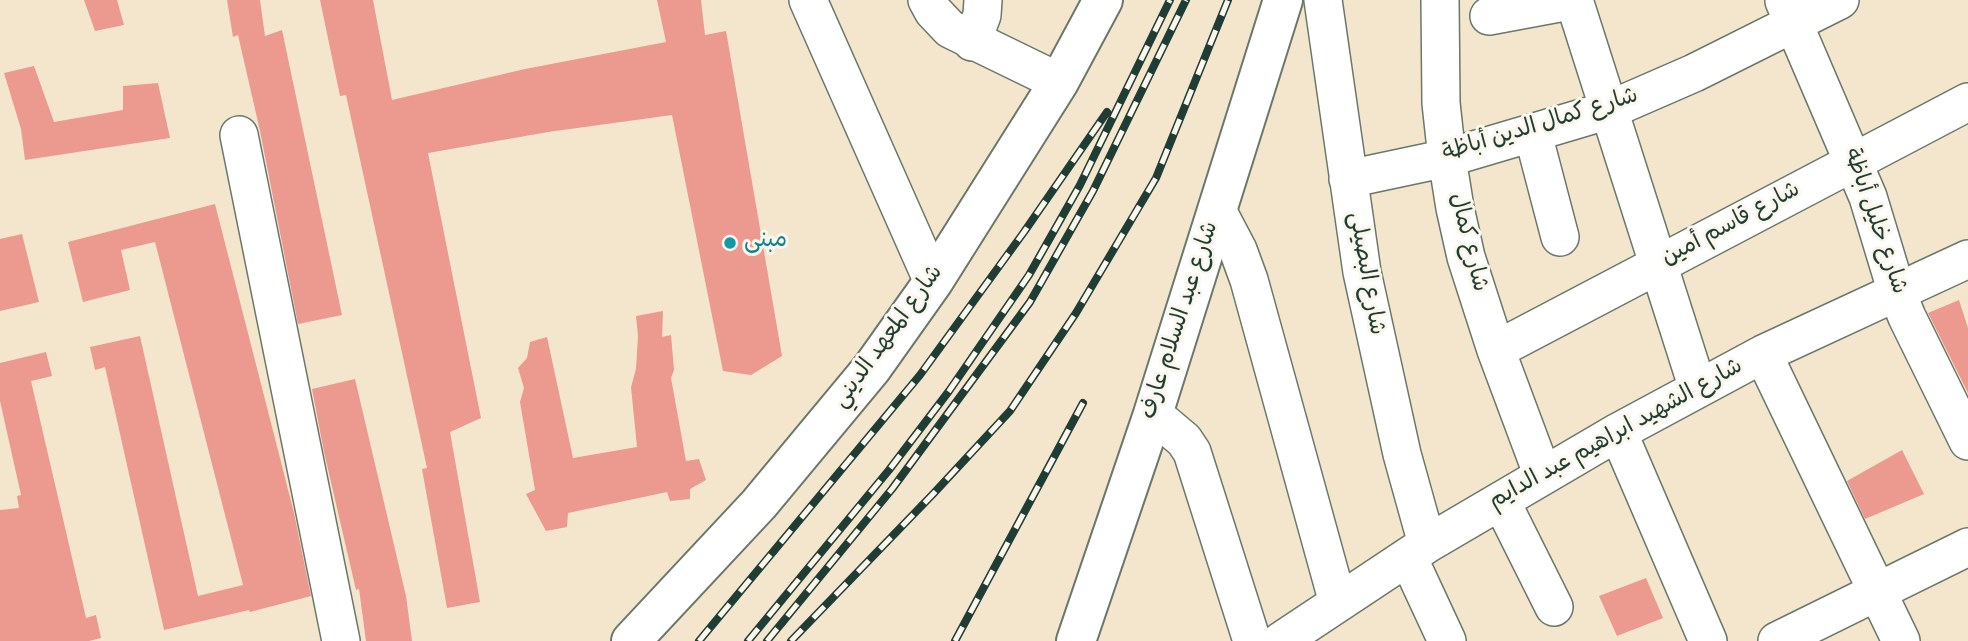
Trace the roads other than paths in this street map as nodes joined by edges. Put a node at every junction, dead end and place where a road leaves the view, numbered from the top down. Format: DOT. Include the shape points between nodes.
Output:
graph roads {
  1 [pos="808,0"];
  2 [pos="927,0"];
  3 [pos="983,0"];
  4 [pos="1103,0"];
  5 [pos="1283,0"];
  6 [pos="1323,0"];
  7 [pos="1440,0"];
  8 [pos="1575,0"];
  9 [pos="1840,0"];
  10 [pos="1788,12"];
  11 [pos="1489,16"];
  12 [pos="972,42"];
  13 [pos="1059,82"];
  14 [pos="1968,102"];
  15 [pos="1609,110"];
  16 [pos="1533,134"];
  17 [pos="239,135"];
  18 [pos="1447,158"];
  19 [pos="1854,161"];
  20 [pos="1348,179"];
  21 [pos="1217,210"];
  22 [pos="1560,237"];
  23 [pos="1658,264"];
  24 [pos="1966,266"];
  25 [pos="933,282"];
  26 [pos="1897,292"];
  27 [pos="1496,350"];
  28 [pos="1763,354"];
  29 [pos="1698,389"];
  30 [pos="1153,414"];
  31 [pos="1618,432"];
  32 [pos="1966,433"];
  33 [pos="1543,476"];
  34 [pos="1501,501"];
  35 [pos="1968,547"];
  36 [pos="1418,551"];
  37 [pos="1878,591"];
  38 [pos="1554,607"];
  39 [pos="1334,618"];
  40 [pos="341,641"];
  41 [pos="631,641"];
  42 [pos="1076,641"];
  43 [pos="1252,641"];
  44 [pos="1281,641"];
  45 [pos="1447,641"];
  46 [pos="1709,641"];
  47 [pos="1777,641"];
  48 [pos="1901,641"];
  1 -- 25 [label="street"];
  2 -- 12 [label="street" via="950,29"];
  3 -- 12 [label="street"];
  4 -- 13 [label="main road, شارع المعهد الديني"];
  5 -- 21 [label="main road, شارع عبد السلام عارف"];
  6 -- 20 [label="street, شارع البصيلى"];
  7 -- 18 [label="street, شارع كمال" via="1441,103"];
  8 -- 11 [label="street"];
  8 -- 15 [label="street"];
  9 -- 10 [label="street, شارع كمال الدين أباظة"];
  10 -- 15 [label="street, شارع كمال الدين أباظة" via="1694,73"];
  10 -- 19 [label="street, شارع خليل أباظة"];
  12 -- 13 [label="street"];
  13 -- 25 [label="main road, شارع المعهد الديني"];
  14 -- 19 [label="street, شارع قاسم أمين"];
  15 -- 16 [label="street, شارع كمال الدين أباظة"];
  15 -- 23 [label="street"];
  16 -- 18 [label="street, شارع كمال الدين أباظة"];
  16 -- 22 [label="street"];
  17 -- 40 [label="street"];
  18 -- 20 [label="street, شارع كمال الدين أباظة"];
  18 -- 27 [label="street, شارع كمال" via="1466,257"];
  19 -- 23 [label="street, شارع قاسم أمين"];
  19 -- 26 [label="street, شارع خليل أباظة"];
  20 -- 36 [label="street, شارع البصيلى"];
  21 -- 30 [label="main road, شارع عبد السلام عارف"];
  21 -- 39 [label="street" via="1249,280"];
  23 -- 27 [label="street, شارع قاسم أمين"];
  23 -- 29 [label="street"];
  24 -- 26 [label="street, شارع الشهيد ابراهيم عبد الدايم"];
  25 -- 41 [label="main road, شارع المعهد الديني" via="803,453"];
  26 -- 28 [label="street, شارع الشهيد ابراهيم عبد الدايم"];
  26 -- 32 [label="street, شارع خليل أباظة"];
  27 -- 33 [label="street, شارع كمال"];
  28 -- 29 [label="street, شارع الشهيد ابراهيم عبد الدايم"];
  28 -- 37 [label="street"];
  29 -- 31 [label="street, شارع الشهيد ابراهيم عبد الدايم"];
  30 -- 42 [label="main road, شارع عبد السلام عارف"];
  30 -- 43 [label="street" via="1192,452"];
  31 -- 33 [label="street, شارع الشهيد ابراهيم عبد الدايم"];
  31 -- 46 [label="street"];
  33 -- 34 [label="street, شارع الشهيد ابراهيم عبد الدايم"];
  34 -- 36 [label="street, شارع الشهيد ابراهيم عبد الدايم"];
  34 -- 38 [label="street"];
  35 -- 37 [label="street"];
  36 -- 39 [label="street, شارع الشهيد ابراهيم عبد الدايم"];
  36 -- 45 [label="street, شارع البصيلى"];
  37 -- 47 [label="street"];
  37 -- 48 [label="street"];
  39 -- 44 [label="street, شارع الشهيد ابراهيم عبد الدايم"];
}
